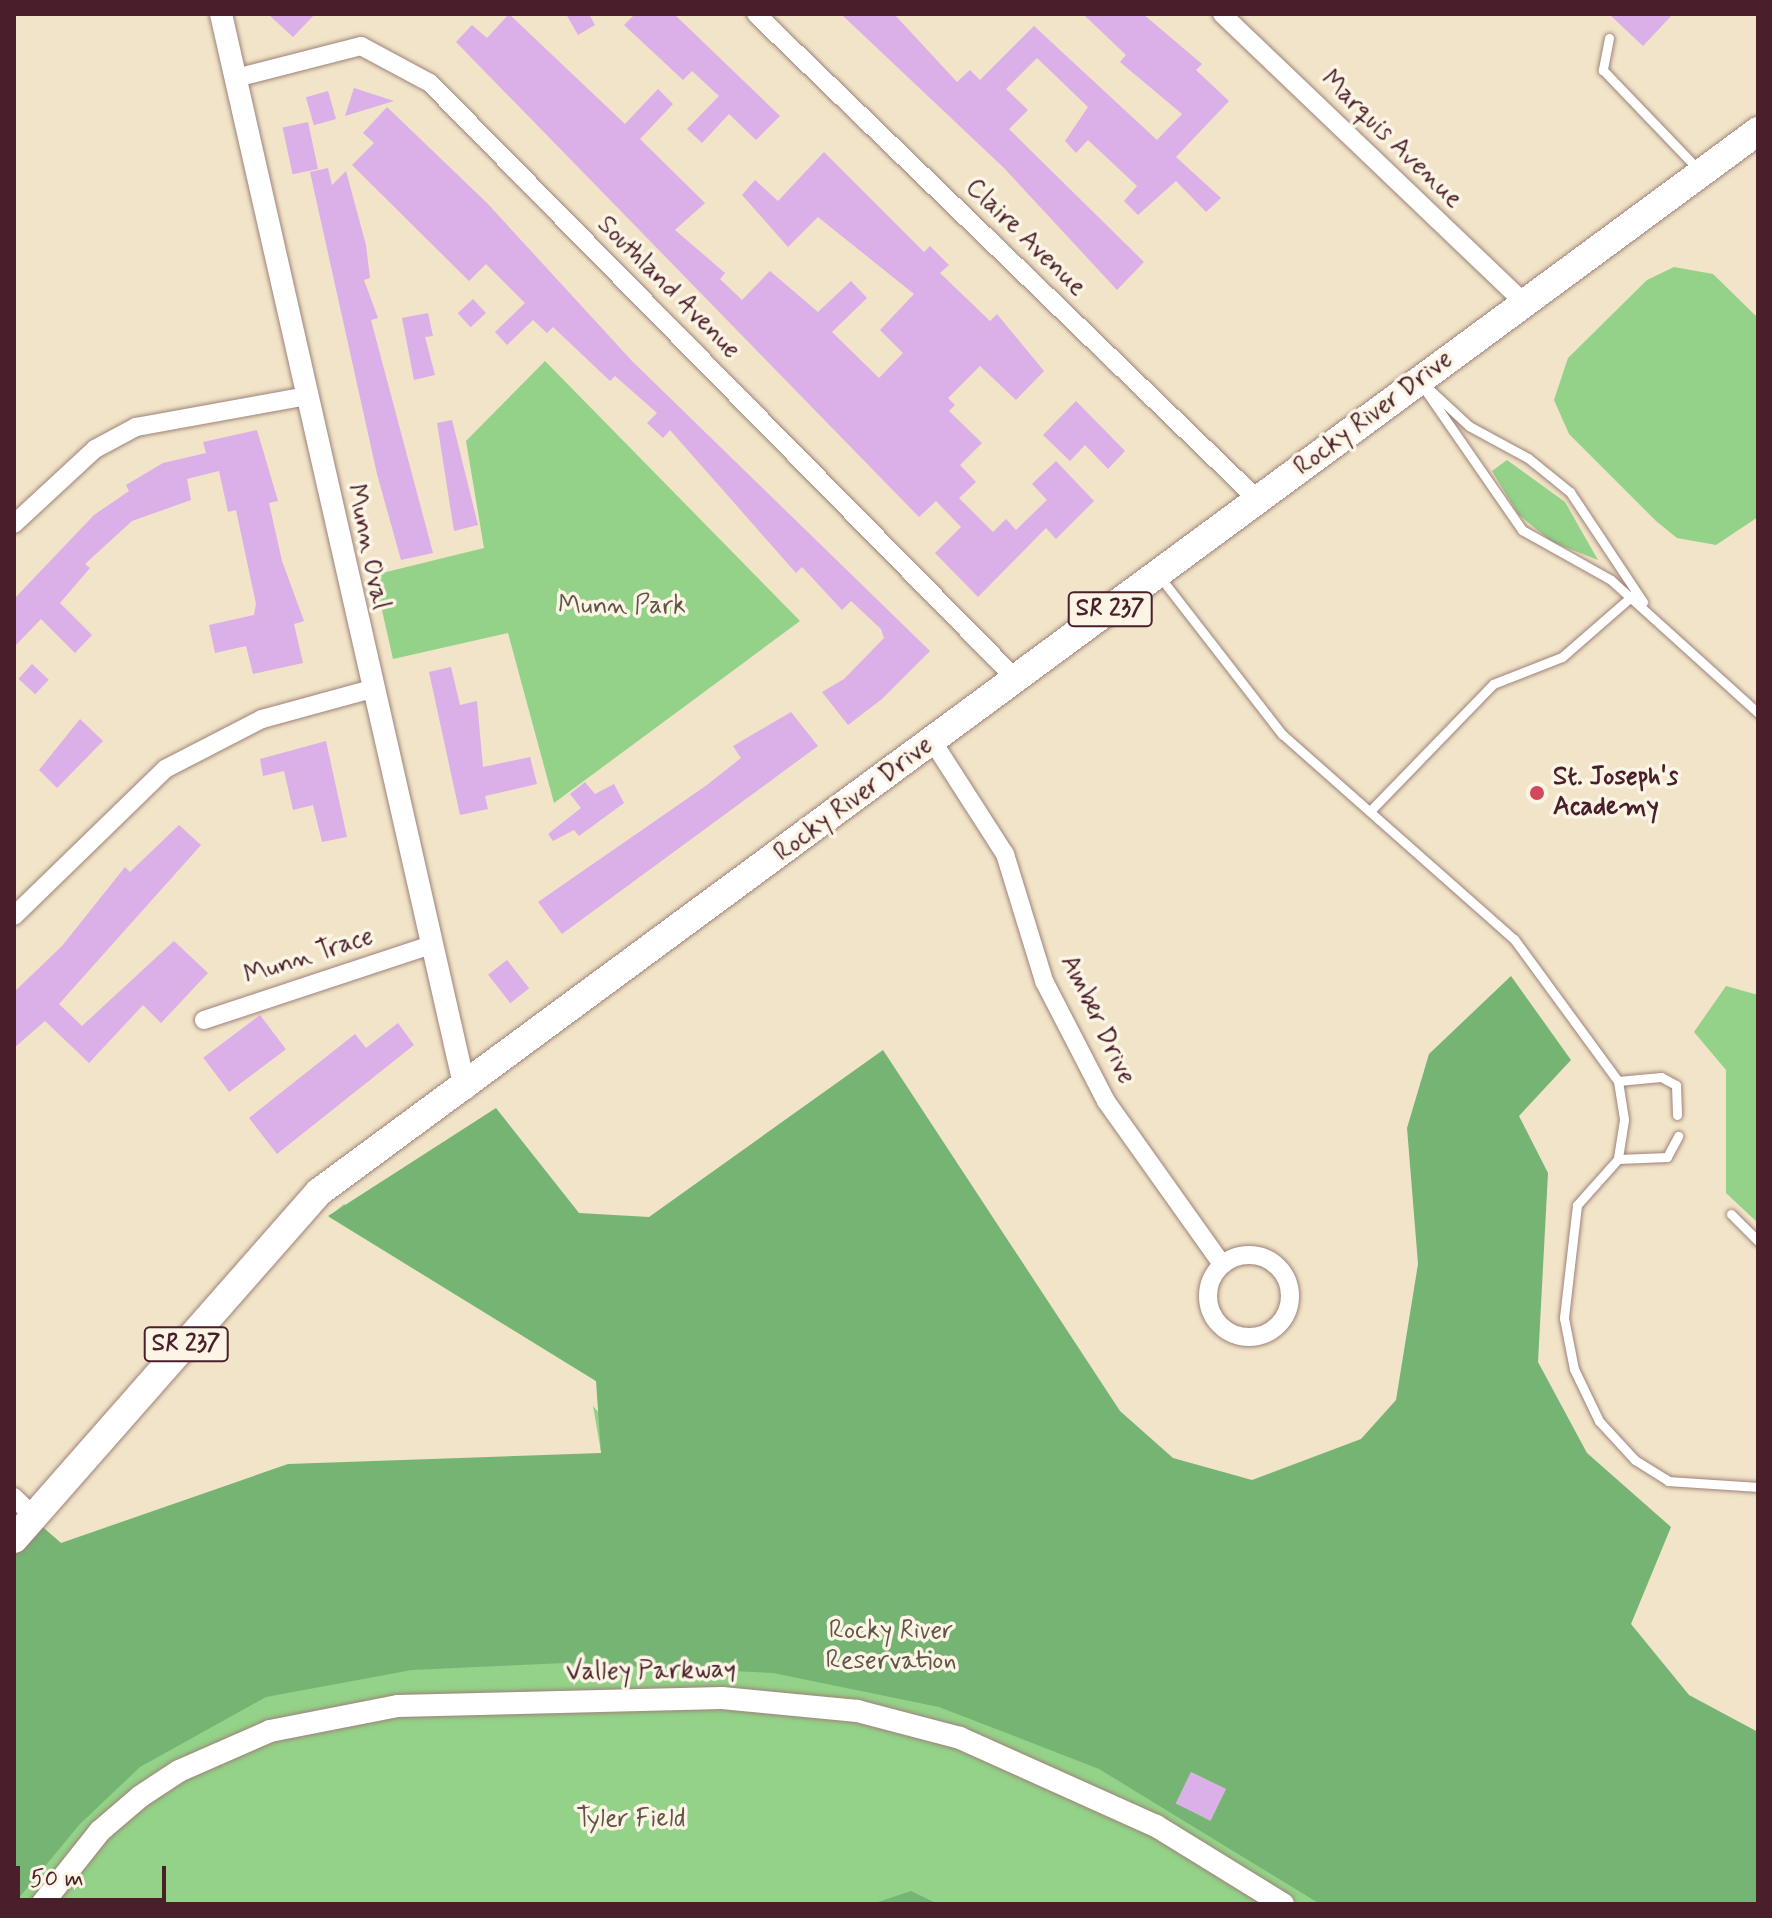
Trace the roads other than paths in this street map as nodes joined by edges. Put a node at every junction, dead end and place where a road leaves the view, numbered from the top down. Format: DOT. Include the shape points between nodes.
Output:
graph roads {
  1 [pos="221,14"];
  2 [pos="756,14"];
  3 [pos="1222,14"];
  4 [pos="1609,38"];
  5 [pos="236,78"];
  6 [pos="1758,131"];
  7 [pos="1702,172"];
  8 [pos="1524,303"];
  9 [pos="1419,381"];
  10 [pos="307,396"];
  11 [pos="1258,500"];
  12 [pos="17,515"];
  13 [pos="1158,574"];
  14 [pos="1632,596"];
  15 [pos="1649,610"];
  16 [pos="1015,678"];
  17 [pos="368,690"];
  18 [pos="1758,713"];
  19 [pos="933,742"];
  20 [pos="1371,810"];
  21 [pos="14,916"];
  22 [pos="431,945"];
  23 [pos="204,1020"];
  24 [pos="1618,1081"];
  25 [pos="465,1089"];
  26 [pos="1677,1115"];
  27 [pos="1678,1136"];
  28 [pos="1618,1159"];
  29 [pos="1731,1214"];
  30 [pos="1758,1241"];
  31 [pos="1222,1264"];
  32 [pos="1758,1487"];
  33 [pos="24,1507"];
  34 [pos="14,1539"];
  35 [pos="42,1904"];
  36 [pos="1283,1904"];
  1 -- 5 [label="street, Munn Oval"];
  2 -- 11 [label="street, Claire Avenue"];
  3 -- 8 [label="street, Marquis Avenue"];
  4 -- 7 [label="lane" via="1603,70"];
  5 -- 10 [label="street, Munn Oval"];
  5 -- 16 [label="street, Southland Avenue" via="361,46 430,83"];
  6 -- 7 [label="main road, Rocky River Drive / SR 237"];
  7 -- 8 [label="main road, Rocky River Drive / SR 237"];
  8 -- 9 [label="main road, Rocky River Drive / SR 237"];
  9 -- 11 [label="main road, Rocky River Drive / SR 237"];
  9 -- 14 [label="lane" via="1522,530"];
  9 -- 15 [label="lane" via="1469,426 1528,458 1570,492"];
  10 -- 12 [label="street" via="136,427 95,449"];
  10 -- 17 [label="street, Munn Oval"];
  11 -- 13 [label="main road, Rocky River Drive / SR 237"];
  13 -- 16 [label="main road, Rocky River Drive / SR 237"];
  13 -- 20 [label="lane" via="1282,734"];
  14 -- 15 [label="lane"];
  14 -- 20 [label="lane" via="1562,657 1493,684"];
  15 -- 18 [label="lane"];
  16 -- 19 [label="main road, Rocky River Drive / SR 237"];
  17 -- 21 [label="street" via="262,719 165,769"];
  17 -- 22 [label="street, Munn Oval"];
  19 -- 25 [label="main road, Rocky River Drive / SR 237"];
  19 -- 31 [label="street, Amber Drive" via="1005,854 1044,981 1106,1101"];
  20 -- 24 [label="lane" via="1514,939"];
  22 -- 23 [label="street, Munn Trace"];
  22 -- 25 [label="street, Munn Oval"];
  24 -- 26 [label="lane" via="1676,1085"];
  24 -- 28 [label="lane" via="1624,1120"];
  25 -- 33 [label="main road, Rocky River Drive / SR 237" via="319,1192"];
  27 -- 28 [label="lane" via="1667,1157"];
  28 -- 32 [label="lane" via="1577,1205 1564,1318 1574,1369 1599,1421 1635,1460 1668,1481"];
  29 -- 30 [label="lane"];
  31 -- 31 [label="street" via="1208,1286 1217,1323 1253,1337 1276,1327 1290,1304 1285,1275 1249,1254"];
  33 -- 34 [label="main road, Rocky River Drive / SR 237"];
  35 -- 36 [label="street, Valley Parkway" via="100,1831 141,1796 190,1765 270,1731 398,1706 722,1698 857,1711 960,1738 1156,1826"];
}
